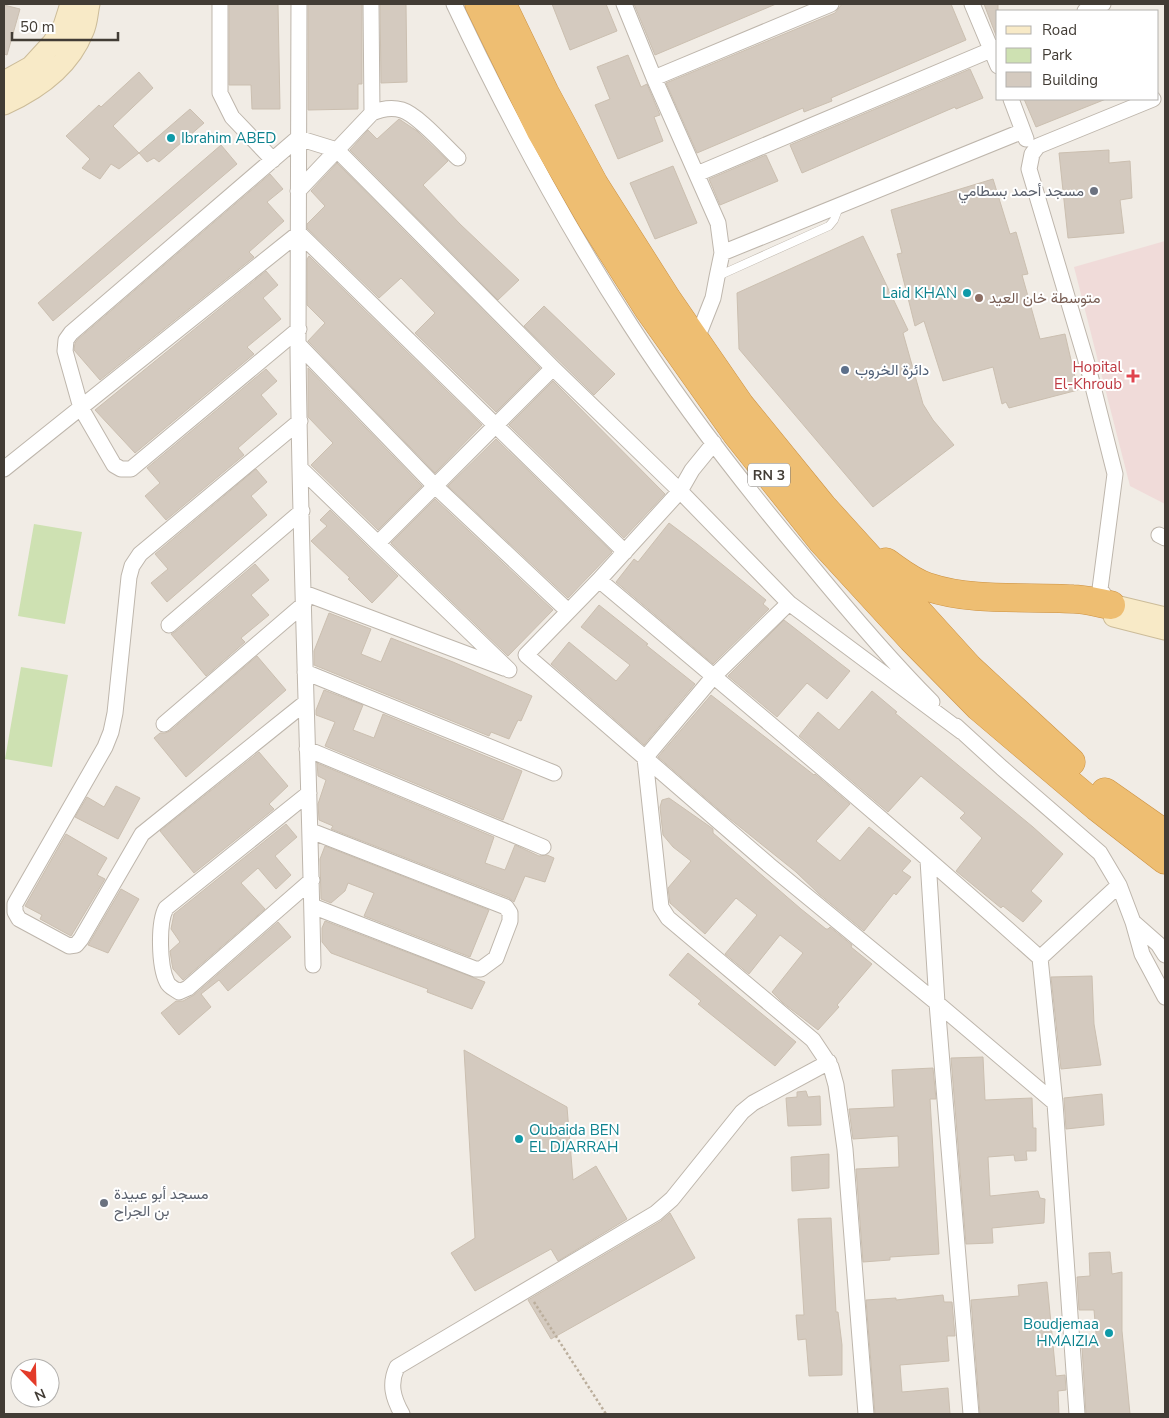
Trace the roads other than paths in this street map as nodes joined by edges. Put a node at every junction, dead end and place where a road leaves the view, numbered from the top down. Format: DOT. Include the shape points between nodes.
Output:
graph roads {
  1 [pos="71,4"];
  2 [pos="88,4"];
  3 [pos="220,4"];
  4 [pos="299,4"];
  5 [pos="371,4"];
  6 [pos="454,4"];
  7 [pos="480,4"];
  8 [pos="502,4"];
  9 [pos="624,4"];
  10 [pos="831,4"];
  11 [pos="972,4"];
  12 [pos="1103,4"];
  13 [pos="1088,10"];
  14 [pos="995,49"];
  15 [pos="654,78"];
  16 [pos="4,82"];
  17 [pos="1011,100"];
  18 [pos="1151,100"];
  19 [pos="4,104"];
  20 [pos="372,113"];
  21 [pos="1023,132"];
  22 [pos="298,138"];
  23 [pos="337,150"];
  24 [pos="1032,154"];
  25 [pos="458,158"];
  26 [pos="273,160"];
  27 [pos="697,174"];
  28 [pos="298,191"];
  29 [pos="839,205"];
  30 [pos="299,234"];
  31 [pos="722,253"];
  32 [pos="717,277"];
  33 [pos="298,337"];
  34 [pos="696,341"];
  35 [pos="554,368"];
  36 [pos="81,408"];
  37 [pos="300,421"];
  38 [pos="494,426"];
  39 [pos="714,443"];
  40 [pos="4,469"];
  41 [pos="301,469"];
  42 [pos="435,486"];
  43 [pos="680,491"];
  44 [pos="302,510"];
  45 [pos="847,533"];
  46 [pos="378,543"];
  47 [pos="625,552"];
  48 [pos="599,580"];
  49 [pos="1105,597"];
  50 [pos="304,599"];
  51 [pos="789,603"];
  52 [pos="568,611"];
  53 [pos="1165,618"];
  54 [pos="169,625"];
  55 [pos="1165,629"];
  56 [pos="526,656"];
  57 [pos="509,670"];
  58 [pos="305,672"];
  59 [pos="714,676"];
  60 [pos="305,703"];
  61 [pos="164,724"];
  62 [pos="962,732"];
  63 [pos="307,749"];
  64 [pos="645,758"];
  65 [pos="554,773"];
  66 [pos="309,793"];
  67 [pos="311,831"];
  68 [pos="1165,834"];
  69 [pos="543,847"];
  70 [pos="928,860"];
  71 [pos="1165,860"];
  72 [pos="312,880"];
  73 [pos="1119,886"];
  74 [pos="312,906"];
  75 [pos="1133,922"];
  76 [pos="1165,955"];
  77 [pos="1040,958"];
  78 [pos="313,965"];
  79 [pos="1165,986"];
  80 [pos="1165,998"];
  81 [pos="937,1003"];
  82 [pos="828,1062"];
  83 [pos="1054,1103"];
  84 [pos="402,1414"];
  85 [pos="866,1414"];
  86 [pos="971,1414"];
  87 [pos="1077,1414"];
  1 -- 16 [label="main road" via="64,26 53,43 31,67"];
  2 -- 19 [label="main road" via="84,30 63,64 26,94"];
  3 -- 26 [label="street" via="220,94 232,117"];
  4 -- 22 [label="street"];
  5 -- 20 [label="street"];
  6 -- 39 [label="street" via="489,78 592,265 631,327"];
  7 -- 71 [label="highway, RN 3" via="541,131 649,310 742,441 822,541 979,707"];
  8 -- 34 [label="highway, RN 3" via="594,184"];
  9 -- 15 [label="street"];
  10 -- 15 [label="street"];
  11 -- 14 [label="street"];
  12 -- 13 [label="street"];
  14 -- 27 [label="street"];
  15 -- 27 [label="street"];
  17 -- 21 [label="street"];
  18 -- 24 [label="street" via="1038,146"];
  20 -- 23 [label="street"];
  20 -- 25 [label="street" via="382,109 402,110 413,116"];
  21 -- 24 [label="street"];
  21 -- 29 [label="street"];
  22 -- 23 [label="street"];
  22 -- 26 [label="street"];
  22 -- 28 [label="street"];
  23 -- 28 [label="street"];
  23 -- 35 [label="street"];
  24 -- 49 [label="street" via="1029,169 1088,367 1115,474"];
  26 -- 36 [label="street" via="71,333 64,351"];
  27 -- 31 [label="street" via="718,223"];
  28 -- 30 [label="street"];
  29 -- 31 [label="street"];
  29 -- 32 [label="lane" via="829,226"];
  30 -- 33 [label="street"];
  30 -- 36 [label="street"];
  30 -- 38 [label="street"];
  31 -- 32 [label="street"];
  32 -- 34 [label="street" via="713,298"];
  33 -- 36 [label="street" via="131,469 121,470 114,465"];
  33 -- 37 [label="street"];
  33 -- 42 [label="street"];
  34 -- 45 [label="highway, RN 3" via="740,404"];
  35 -- 38 [label="street"];
  35 -- 43 [label="street"];
  36 -- 40 [label="street"];
  37 -- 41 [label="street"];
  37 -- 60 [label="street" via="140,554 132,566 111,732 15,904 19,919 69,946 76,945 142,834"];
  38 -- 42 [label="street"];
  38 -- 47 [label="street"];
  39 -- 43 [label="street"];
  39 -- 62 [label="street" via="861,625"];
  41 -- 44 [label="street"];
  41 -- 46 [label="street"];
  42 -- 46 [label="street"];
  42 -- 52 [label="street"];
  43 -- 47 [label="street"];
  43 -- 51 [label="street"];
  44 -- 50 [label="street"];
  44 -- 54 [label="street"];
  45 -- 49 [label="highway" via="905,576 928,587 988,596"];
  45 -- 68 [label="highway, RN 3" via="976,675 1100,788"];
  46 -- 57 [label="street"];
  47 -- 48 [label="street"];
  48 -- 52 [label="street"];
  48 -- 59 [label="street"];
  49 -- 53 [label="main road"];
  49 -- 55 [label="main road" via="1114,616"];
  50 -- 57 [label="street"];
  50 -- 58 [label="street"];
  50 -- 61 [label="street"];
  51 -- 59 [label="street"];
  51 -- 62 [label="street"];
  52 -- 56 [label="street"];
  56 -- 57 [label="street"];
  56 -- 64 [label="street"];
  58 -- 60 [label="street"];
  58 -- 65 [label="street"];
  59 -- 64 [label="street"];
  59 -- 70 [label="street"];
  60 -- 63 [label="street"];
  62 -- 73 [label="street" via="1100,853"];
  63 -- 66 [label="street"];
  63 -- 69 [label="street"];
  64 -- 81 [label="street"];
  64 -- 82 [label="street" via="661,907 668,918 813,1040"];
  66 -- 67 [label="street"];
  66 -- 72 [label="street" via="166,908 162,916 161,966 168,984 179,992 188,988"];
  67 -- 72 [label="street"];
  67 -- 74 [label="street" via="506,907 510,920 496,958 482,969 475,969"];
  70 -- 77 [label="street"];
  70 -- 81 [label="street"];
  72 -- 74 [label="street"];
  73 -- 75 [label="street"];
  73 -- 77 [label="street"];
  74 -- 78 [label="street"];
  75 -- 76 [label="street" via="1158,944"];
  75 -- 80 [label="street" via="1142,954"];
  77 -- 83 [label="street"];
  79 -- 80 [label="street"];
  81 -- 83 [label="street"];
  81 -- 86 [label="street"];
  82 -- 84 [label="street" via="742,1112 672,1199 656,1213 397,1367 392,1377 392,1392"];
  82 -- 85 [label="street" via="836,1085 845,1149"];
  83 -- 87 [label="street"];
}
